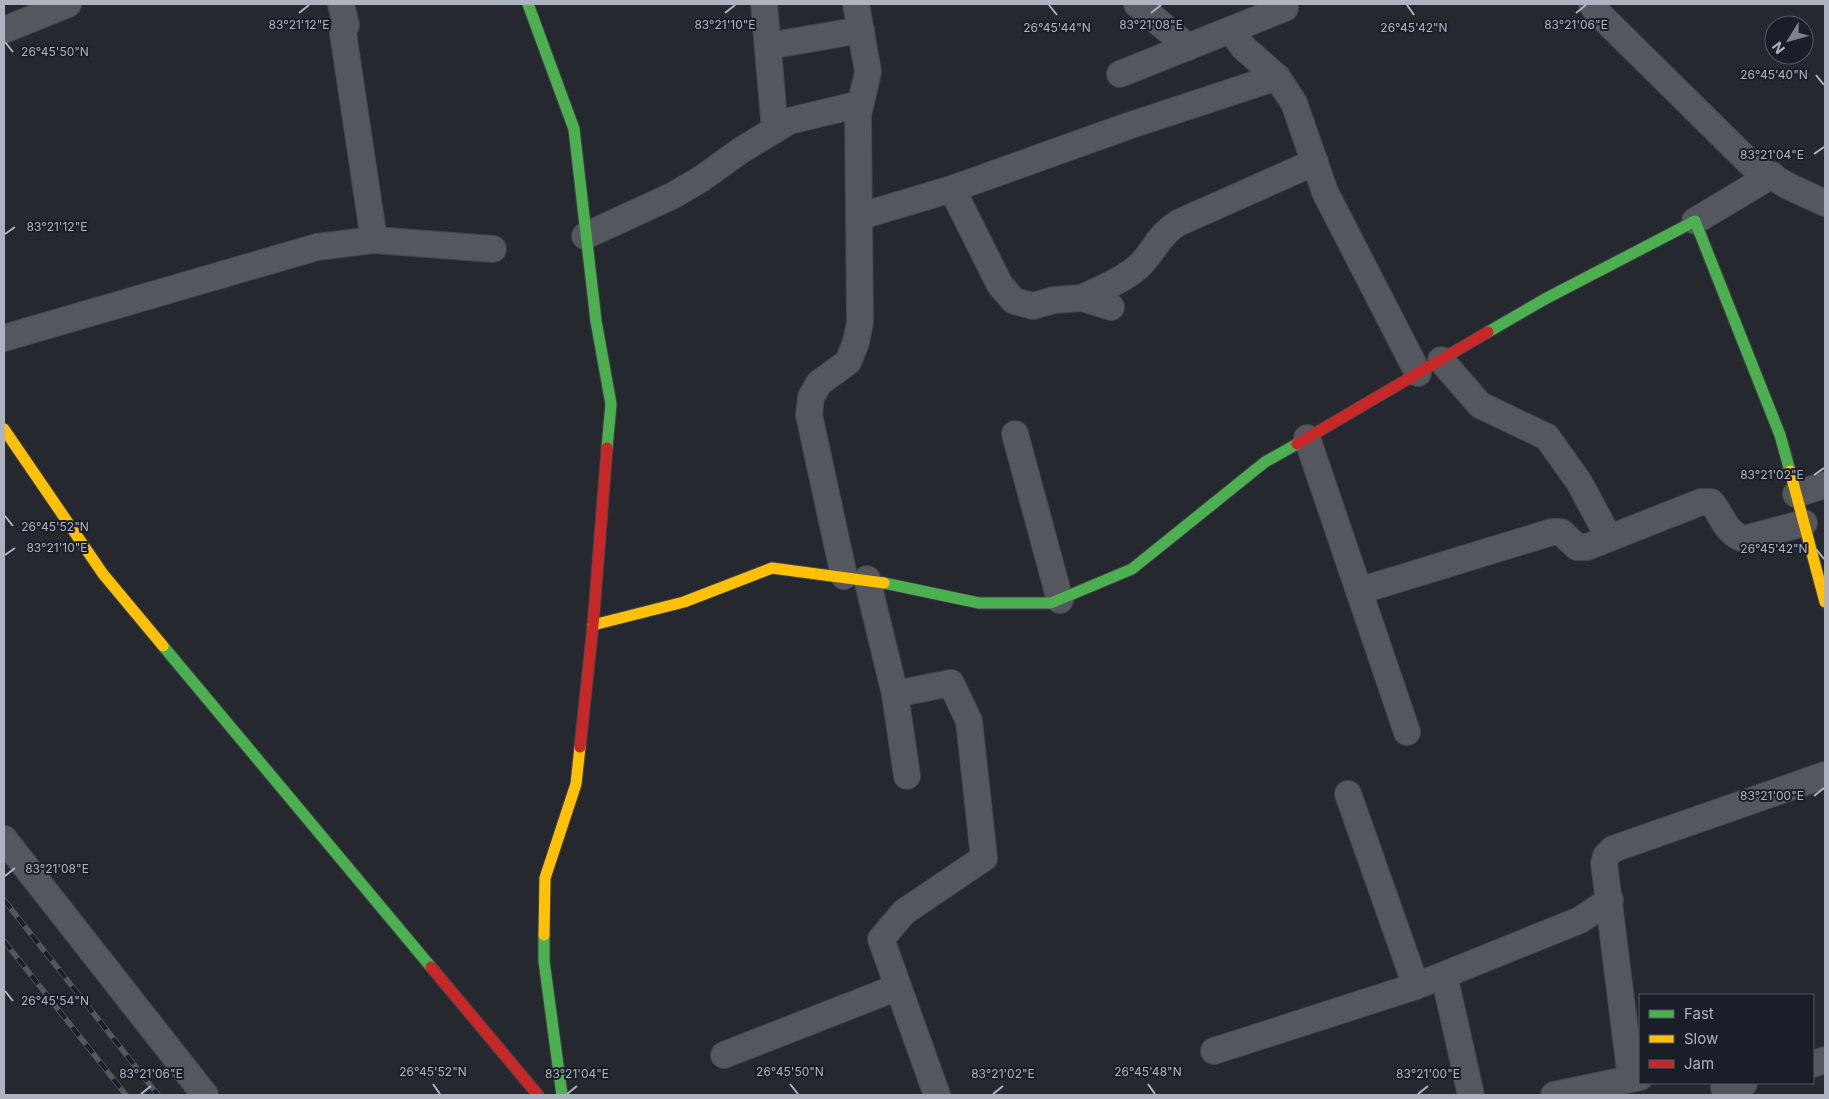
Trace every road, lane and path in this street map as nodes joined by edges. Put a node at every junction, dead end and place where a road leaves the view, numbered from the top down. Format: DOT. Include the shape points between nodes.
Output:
graph roads {
  1 [pos="68,4"];
  2 [pos="342,4"];
  3 [pos="528,4"];
  4 [pos="764,4"];
  5 [pos="856,4"];
  6 [pos="1137,4"];
  7 [pos="1284,4"];
  8 [pos="1598,6"];
  9 [pos="4,30"];
  10 [pos="861,30"];
  11 [pos="1230,30"];
  12 [pos="768,46"];
  13 [pos="1188,47"];
  14 [pos="1120,74"];
  15 [pos="1277,78"];
  16 [pos="860,104"];
  17 [pos="775,130"];
  18 [pos="1315,162"];
  19 [pos="1772,176"];
  20 [pos="952,189"];
  21 [pos="1825,202"];
  22 [pos="861,216"];
  23 [pos="1695,221"];
  24 [pos="585,236"];
  25 [pos="374,240"];
  26 [pos="492,249"];
  27 [pos="1082,298"];
  28 [pos="1111,307"];
  29 [pos="4,338"];
  30 [pos="1441,360"];
  31 [pos="1418,373"];
  32 [pos="4,429"];
  33 [pos="1015,434"];
  34 [pos="1307,438"];
  35 [pos="1825,485"];
  36 [pos="1796,494"];
  37 [pos="1804,523"];
  38 [pos="1610,538"];
  39 [pos="856,577"];
  40 [pos="1359,591"];
  41 [pos="1060,600"];
  42 [pos="1825,602"];
  43 [pos="593,624"];
  44 [pos="895,694"];
  45 [pos="1408,732"];
  46 [pos="1825,775"];
  47 [pos="908,776"];
  48 [pos="1348,794"];
  49 [pos="4,839"];
  50 [pos="1610,900"];
  51 [pos="1444,975"];
  52 [pos="1416,986"];
  53 [pos="898,987"];
  54 [pos="1214,1051"];
  55 [pos="724,1055"];
  56 [pos="1636,1078"];
  57 [pos="205,1095"];
  58 [pos="538,1095"];
  59 [pos="562,1095"];
  60 [pos="937,1095"];
  61 [pos="1471,1095"];
  62 [pos="1554,1095"];
  1 -- 9 [label="street"];
  2 -- 25 [label="street" via="346,25 343,33"];
  3 -- 24 [label="street" via="574,129"];
  4 -- 12 [label="street"];
  5 -- 10 [label="street"];
  6 -- 13 [label="street"];
  7 -- 11 [label="street" via="1285,8"];
  8 -- 19 [label="street" via="1751,164"];
  10 -- 12 [label="street"];
  10 -- 16 [label="street" via="868,72"];
  11 -- 13 [label="street"];
  11 -- 15 [label="street" via="1244,48"];
  12 -- 17 [label="street"];
  13 -- 14 [label="street"];
  15 -- 18 [label="street" via="1294,103"];
  15 -- 20 [label="street" via="1128,126"];
  16 -- 17 [label="street" via="805,116"];
  16 -- 22 [label="street"];
  17 -- 24 [label="street" via="701,180"];
  18 -- 27 [label="street" via="1178,223 1164,232 1129,274"];
  18 -- 31 [label="street" via="1340,224"];
  19 -- 21 [label="street"];
  19 -- 23 [label="street"];
  20 -- 22 [label="street"];
  20 -- 27 [label="street" via="1000,286 1014,301 1033,306 1054,300"];
  22 -- 39 [label="street" via="860,322 856,342 848,362 819,382 811,397 809,415"];
  23 -- 30 [label="street" via="1545,299"];
  23 -- 36 [label="street" via="1780,435"];
  24 -- 43 [label="street" via="611,404"];
  25 -- 26 [label="street"];
  25 -- 29 [label="street" via="317,247"];
  27 -- 28 [label="street"];
  30 -- 31 [label="street"];
  30 -- 38 [label="street" via="1480,405 1547,437 1580,482"];
  31 -- 34 [label="street"];
  32 -- 58 [label="street" via="103,574"];
  33 -- 41 [label="street"];
  34 -- 40 [label="street"];
  34 -- 41 [label="street" via="1265,462 1132,568"];
  35 -- 36 [label="street"];
  36 -- 37 [label="street"];
  37 -- 38 [label="street" via="1744,538 1735,536 1727,528 1711,502 1701,502"];
  37 -- 42 [label="street"];
  38 -- 40 [label="street" via="1587,547 1577,547 1561,532 1552,532"];
  39 -- 41 [label="street" via="979,603 1051,603"];
  39 -- 43 [label="street" via="772,568 684,602"];
  39 -- 44 [label="street"];
  40 -- 45 [label="street"];
  43 -- 59 [label="street" via="576,784 546,878 544,961"];
  44 -- 47 [label="street"];
  44 -- 53 [label="street" via="951,682 969,721 984,858 904,912 881,939"];
  46 -- 50 [label="street" via="1613,849 1604,863"];
  48 -- 52 [label="street"];
  49 -- 57 [label="street"];
  50 -- 51 [label="street" via="1580,920"];
  50 -- 56 [label="street"];
  51 -- 52 [label="street"];
  51 -- 61 [label="street"];
  52 -- 54 [label="street"];
  53 -- 55 [label="street"];
  53 -- 60 [label="street"];
  56 -- 62 [label="street"];
}
